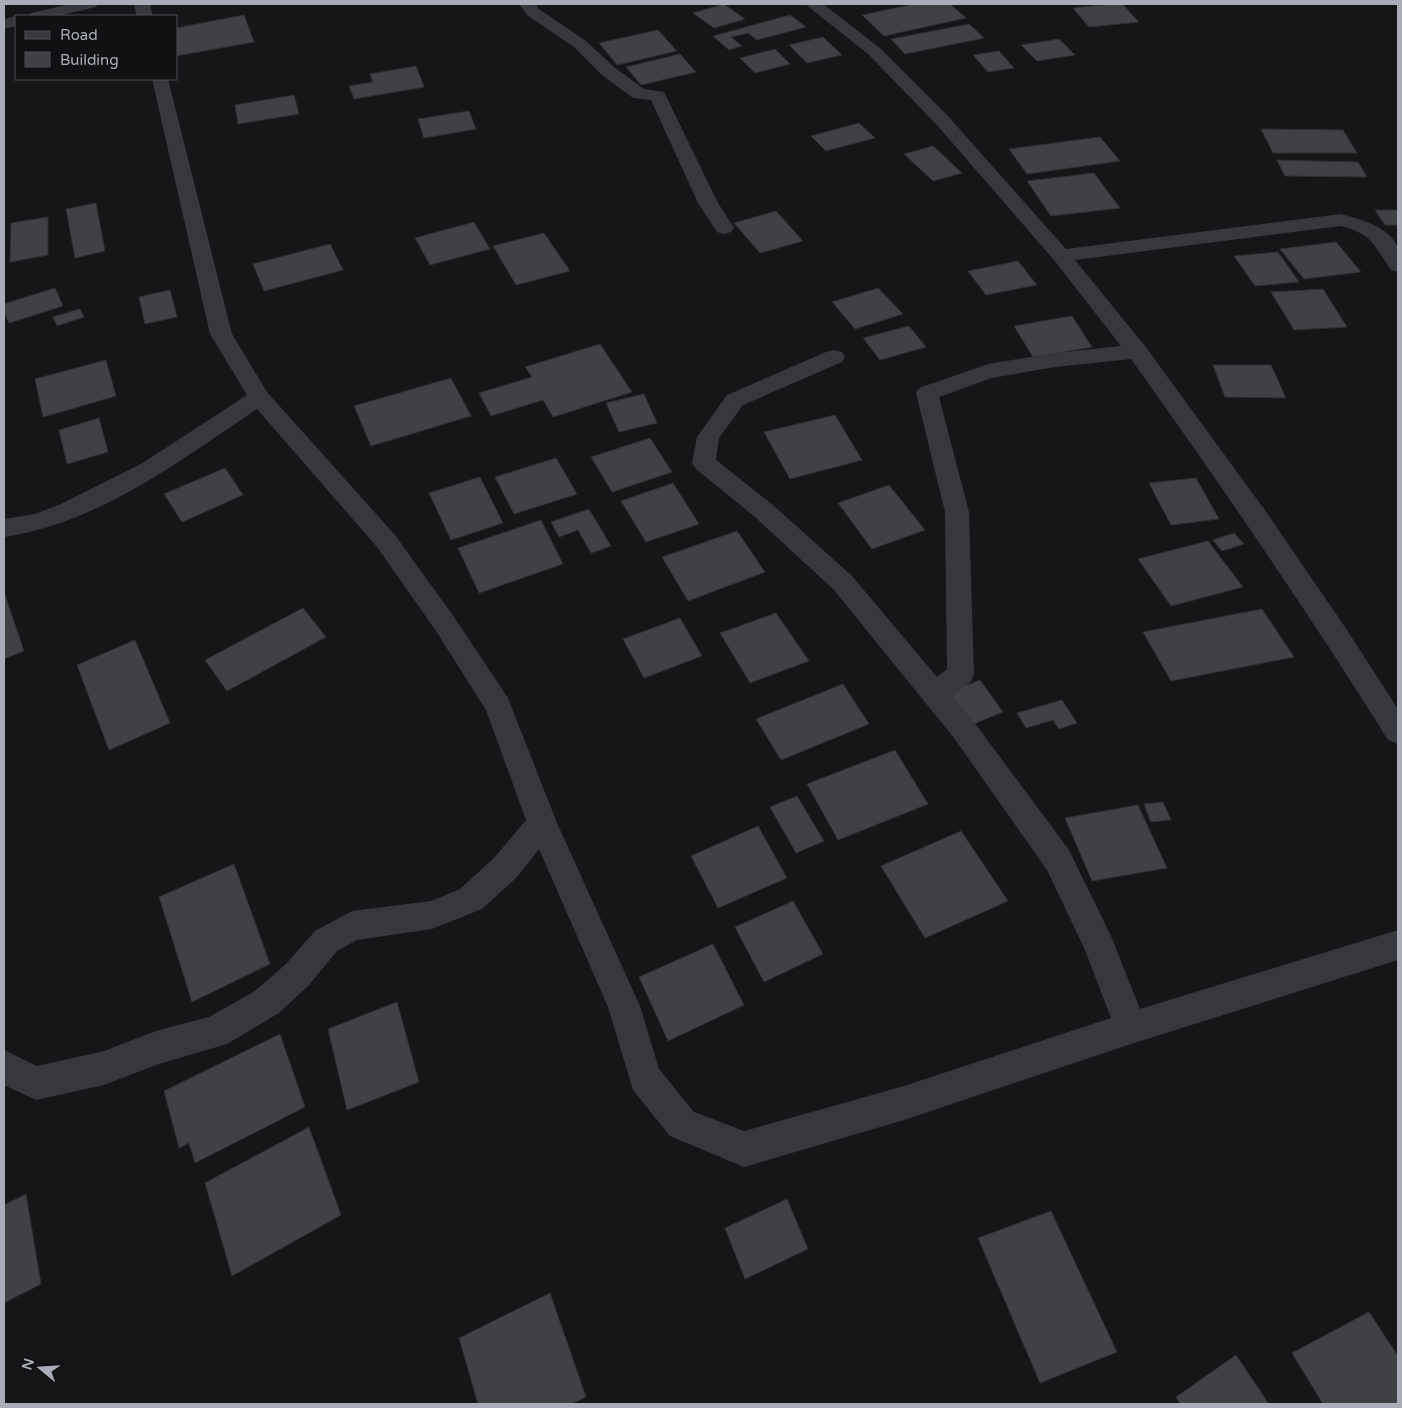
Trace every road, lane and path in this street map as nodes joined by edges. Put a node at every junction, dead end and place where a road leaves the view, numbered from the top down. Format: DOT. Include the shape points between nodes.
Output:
graph roads {
  1 [pos="90,4"];
  2 [pos="527,4"];
  3 [pos="813,4"];
  4 [pos="41,15"];
  5 [pos="160,80"];
  6 [pos="724,228"];
  7 [pos="1061,256"];
  8 [pos="1398,266"];
  9 [pos="1137,351"];
  10 [pos="834,357"];
  11 [pos="259,397"];
  12 [pos="4,528"];
  13 [pos="934,694"];
  14 [pos="1398,732"];
  15 [pos="542,823"];
  16 [pos="1398,945"];
  17 [pos="1131,1028"];
  18 [pos="4,1067"];
  1 -- 4 [label="street"];
  2 -- 6 [label="street" via="638,94 658,96 708,203"];
  3 -- 7 [label="street" via="874,51 942,120"];
  5 -- 11 [label="street" via="221,334"];
  7 -- 8 [label="street" via="1341,220 1363,225 1380,236"];
  7 -- 9 [label="street"];
  9 -- 13 [label="street" via="988,371 926,393 957,512 958,531 961,674"];
  9 -- 14 [label="street" via="1258,519"];
  10 -- 13 [label="street" via="735,400 708,436 704,463 764,511 843,584"];
  11 -- 12 [label="street" via="149,470 114,488 38,522"];
  11 -- 15 [label="street" via="386,542 445,624 498,706"];
  13 -- 17 [label="street" via="1058,860 1100,947"];
  15 -- 17 [label="street" via="624,1006 645,1078 682,1124 744,1149 904,1103"];
  15 -- 18 [label="street" via="506,866 471,899 432,915 352,926 326,941 268,1002 216,1032 159,1047 104,1068 36,1083"];
  16 -- 17 [label="street"];
}
